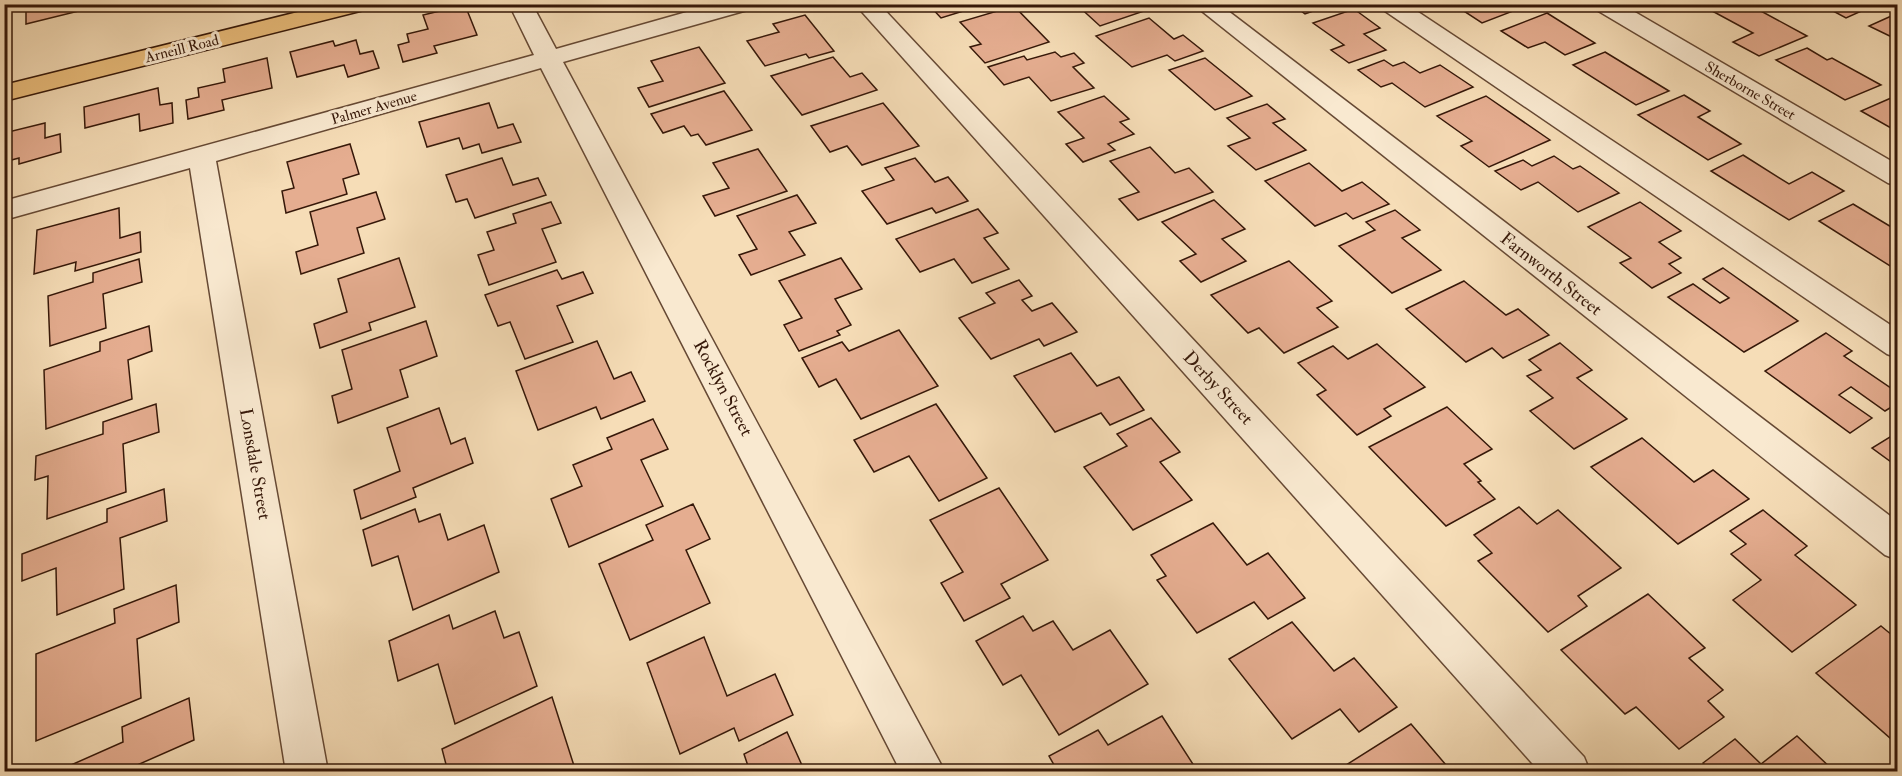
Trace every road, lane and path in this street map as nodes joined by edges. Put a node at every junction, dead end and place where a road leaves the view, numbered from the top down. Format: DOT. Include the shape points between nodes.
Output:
graph roads {
  1 [pos="273,4"];
  2 [pos="360,4"];
  3 [pos="520,4"];
  4 [pos="743,4"];
  5 [pos="866,4"];
  6 [pos="1204,4"];
  7 [pos="1390,4"];
  8 [pos="1603,4"];
  9 [pos="549,58"];
  10 [pos="16,67"];
  11 [pos="4,93"];
  12 [pos="202,157"];
  13 [pos="1898,177"];
  14 [pos="4,211"];
  15 [pos="1898,346"];
  16 [pos="1898,544"];
  17 [pos="307,771"];
  18 [pos="924,771"];
  19 [pos="1569,771"];
  1 -- 10 [label="main road, Arneill Road"];
  2 -- 11 [label="main road, Arneill Road"];
  3 -- 9 [label="street, Rocklyn Street"];
  4 -- 9 [label="street, Palmer Avenue"];
  5 -- 19 [label="street, Derby Street"];
  6 -- 16 [label="street, Farnworth Street"];
  7 -- 15 [label="street"];
  8 -- 13 [label="street, Sherborne Street"];
  9 -- 12 [label="street, Palmer Avenue"];
  9 -- 18 [label="street, Rocklyn Street"];
  12 -- 14 [label="street, Palmer Avenue"];
  12 -- 17 [label="street, Lonsdale Street"];
}
